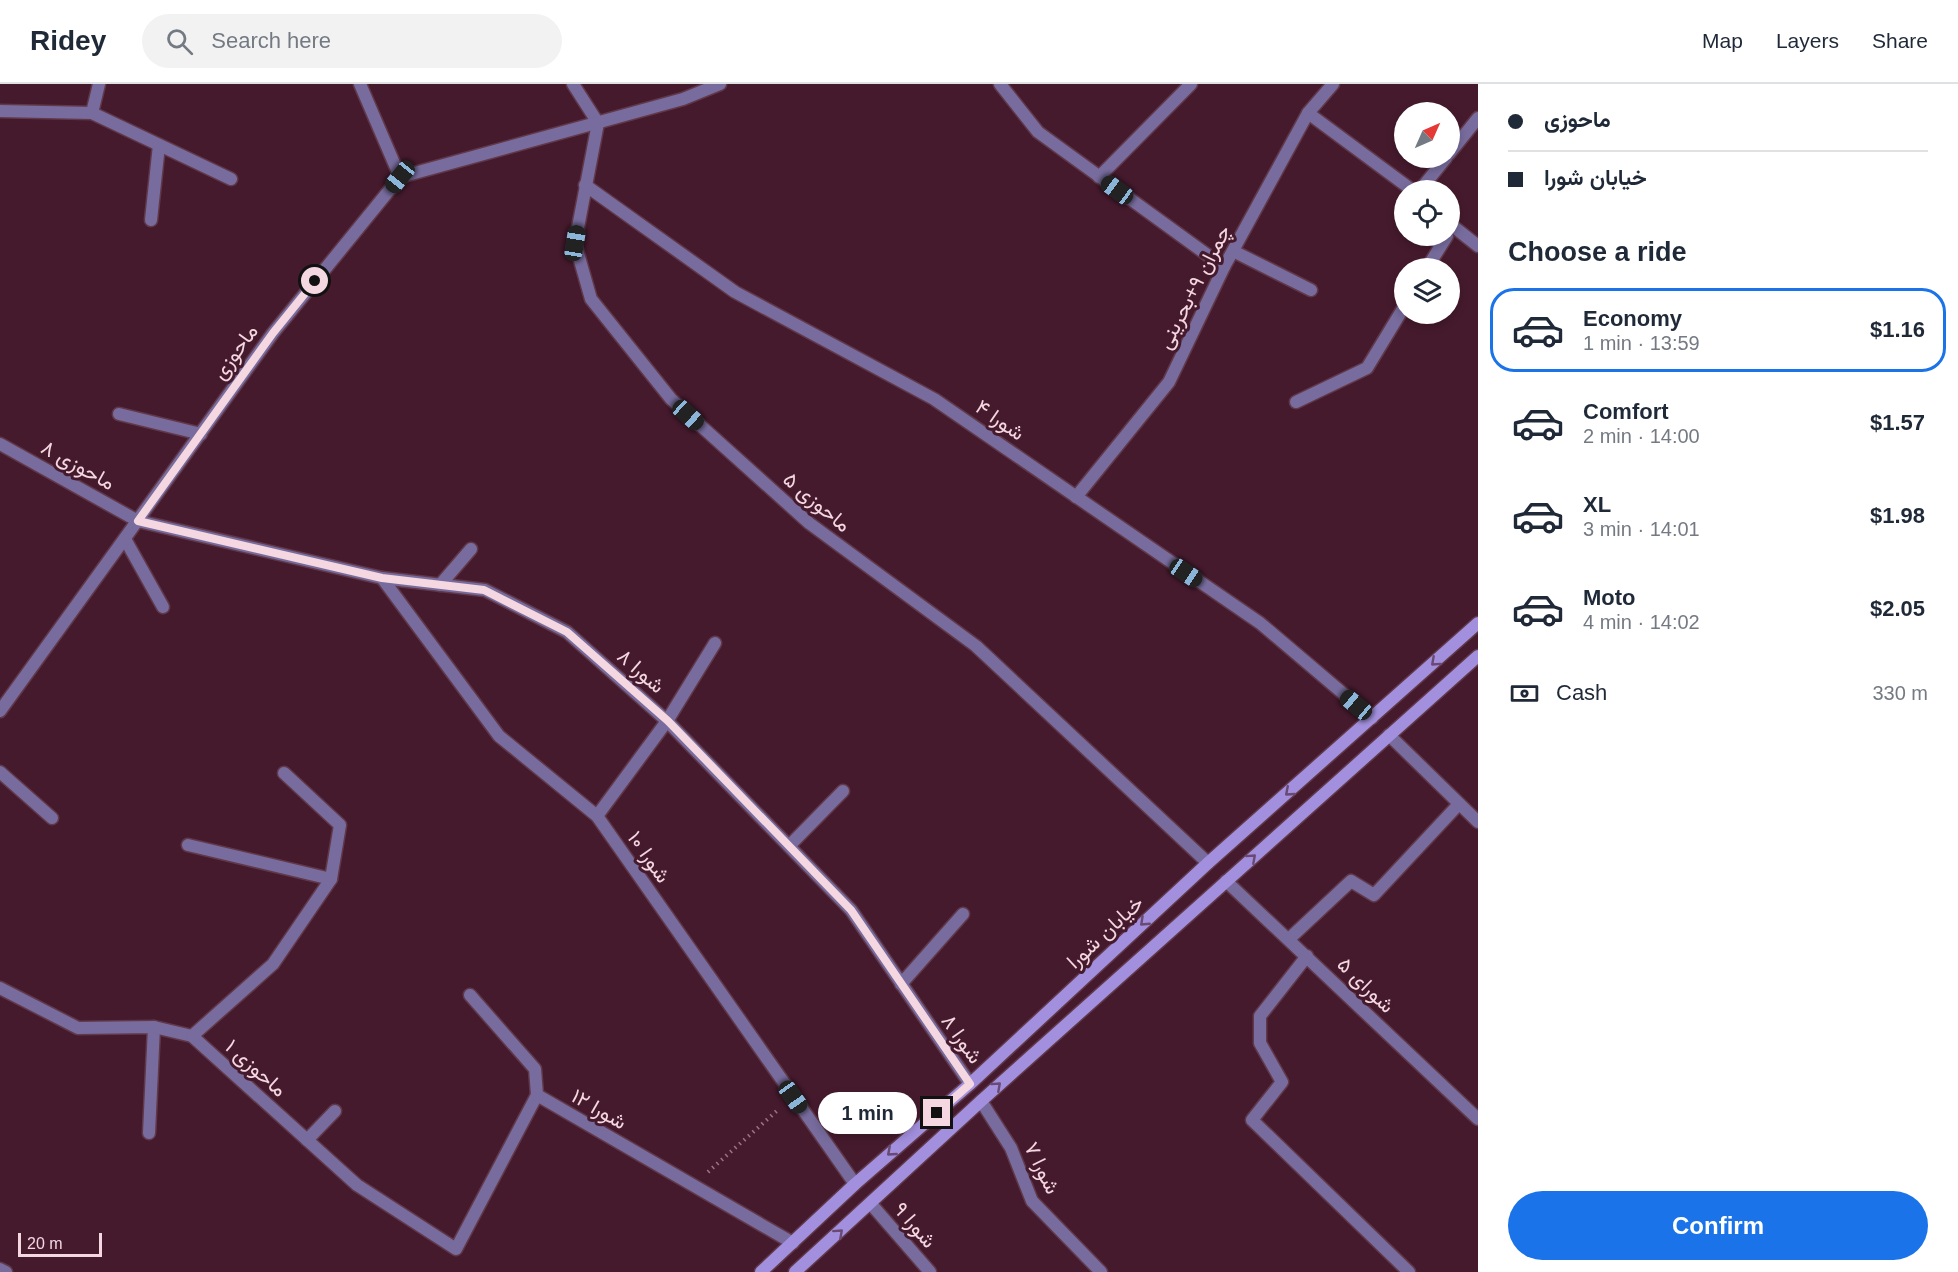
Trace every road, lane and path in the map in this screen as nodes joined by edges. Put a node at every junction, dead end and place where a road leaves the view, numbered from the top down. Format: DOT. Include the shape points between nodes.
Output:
graph roads {
  1 [pos="99,84"];
  2 [pos="360,84"];
  3 [pos="573,84"];
  4 [pos="720,84"];
  5 [pos="1000,84"];
  6 [pos="1191,84"];
  7 [pos="1333,84"];
  8 [pos="0,111"];
  9 [pos="92,113"];
  10 [pos="1308,113"];
  11 [pos="1478,118"];
  12 [pos="598,123"];
  13 [pos="1460,141"];
  14 [pos="159,145"];
  15 [pos="1438,168"];
  16 [pos="400,177"];
  17 [pos="1100,177"];
  18 [pos="231,179"];
  19 [pos="1398,180"];
  20 [pos="1428,180"];
  21 [pos="585,185"];
  22 [pos="151,220"];
  23 [pos="1460,235"];
  24 [pos="1478,246"];
  25 [pos="1233,251"];
  26 [pos="1224,267"];
  27 [pos="1311,290"];
  28 [pos="1394,323"];
  29 [pos="1296,402"];
  30 [pos="119,414"];
  31 [pos="201,434"];
  32 [pos="0,444"];
  33 [pos="1076,497"];
  34 [pos="138,521"];
  35 [pos="125,539"];
  36 [pos="471,549"];
  37 [pos="382,578"];
  38 [pos="441,585"];
  39 [pos="163,607"];
  40 [pos="1478,623"];
  41 [pos="715,643"];
  42 [pos="1478,656"];
  43 [pos="0,711"];
  44 [pos="1372,718"];
  45 [pos="668,721"];
  46 [pos="1389,735"];
  47 [pos="0,772"];
  48 [pos="284,773"];
  49 [pos="843,791"];
  50 [pos="1459,804"];
  51 [pos="597,816"];
  52 [pos="52,818"];
  53 [pos="1478,822"];
  54 [pos="188,845"];
  55 [pos="789,846"];
  56 [pos="1208,863"];
  57 [pos="331,879"];
  58 [pos="1226,881"];
  59 [pos="963,914"];
  60 [pos="1290,938"];
  61 [pos="1307,956"];
  62 [pos="901,984"];
  63 [pos="0,988"];
  64 [pos="470,995"];
  65 [pos="154,1028"];
  66 [pos="192,1036"];
  67 [pos="970,1084"];
  68 [pos="537,1095"];
  69 [pos="793,1097"];
  70 [pos="981,1101"];
  71 [pos="335,1111"];
  72 [pos="1478,1119"];
  73 [pos="149,1133"];
  74 [pos="307,1140"];
  75 [pos="855,1184"];
  76 [pos="693,1185"];
  77 [pos="871,1204"];
  78 [pos="793,1243"];
  79 [pos="456,1249"];
  80 [pos="0,1269"];
  81 [pos="6,1272"];
  82 [pos="761,1272"];
  83 [pos="795,1272"];
  84 [pos="930,1272"];
  85 [pos="1101,1272"];
  86 [pos="1409,1272"];
  1 -- 9 [label="street"];
  2 -- 16 [label="street"];
  3 -- 12 [label="street"];
  4 -- 12 [label="street" via="683,99"];
  5 -- 17 [label="street" via="1038,132"];
  6 -- 17 [label="street"];
  7 -- 10 [label="street, چمران ۹+بحرینی"];
  8 -- 9 [label="street"];
  9 -- 14 [label="street"];
  10 -- 19 [label="street"];
  10 -- 25 [label="street, چمران ۹+بحرینی"];
  11 -- 13 [label="street"];
  12 -- 16 [label="street"];
  12 -- 21 [label="street, ماحوزی ۵"];
  14 -- 18 [label="street"];
  14 -- 22 [label="street"];
  15 -- 20 [label="street"];
  16 -- 31 [label="street, ماحوزی" via="273,333"];
  17 -- 26 [label="street"];
  21 -- 33 [label="street, شورا ۴" via="735,292 934,399"];
  21 -- 56 [label="street, ماحوزی ۵" via="575,243 591,299 671,399 809,524 976,646"];
  23 -- 24 [label="street"];
  25 -- 26 [label="street, چمران ۹+بحرینی"];
  25 -- 27 [label="street"];
  26 -- 33 [label="street, چمران ۹+بحرینی" via="1169,382"];
  28 -- 29 [label="street" via="1367,368"];
  30 -- 31 [label="street"];
  31 -- 34 [label="street, ماحوزی"];
  32 -- 34 [label="street, ماحوزی ۸"];
  33 -- 44 [label="street, شورا ۴" via="1260,623"];
  34 -- 35 [label="street, ماحوزی"];
  34 -- 37 [label="street, شورا ۸"];
  35 -- 39 [label="street"];
  35 -- 43 [label="street, ماحوزی"];
  36 -- 38 [label="street"];
  37 -- 38 [label="street, شورا ۸"];
  37 -- 51 [label="street, شورا ۱۰" via="499,736"];
  38 -- 45 [label="street, شورا ۸" via="484,590 567,632"];
  40 -- 44 [label="main road, خیابان شورا, one-way"];
  41 -- 45 [label="street"];
  42 -- 46 [label="main road, خیابان شورا"];
  44 -- 56 [label="main road, خیابان شورا, one-way"];
  45 -- 51 [label="street"];
  45 -- 55 [label="street, شورا ۸"];
  46 -- 50 [label="street"];
  58 -- 46 [label="main road, خیابان شورا, one-way"];
  47 -- 52 [label="street"];
  48 -- 57 [label="street" via="340,825"];
  49 -- 55 [label="street"];
  50 -- 53 [label="street"];
  50 -- 60 [label="street" via="1374,895 1351,881"];
  51 -- 69 [label="street, شورا ۱۰"];
  54 -- 57 [label="street"];
  55 -- 62 [label="street, شورا ۸" via="851,910"];
  56 -- 67 [label="main road, خیابان شورا, one-way"];
  57 -- 66 [label="street" via="273,964"];
  58 -- 60 [label="street, شورای ۵"];
  70 -- 58 [label="main road, خیابان شورا, one-way"];
  59 -- 62 [label="street"];
  60 -- 61 [label="street, شورای ۵"];
  61 -- 72 [label="street, شورای ۵"];
  61 -- 86 [label="street" via="1260,1016 1260,1043 1282,1082 1252,1120"];
  62 -- 67 [label="street, شورا ۸"];
  63 -- 65 [label="street" via="78,1028"];
  64 -- 68 [label="street" via="535,1069"];
  65 -- 66 [label="street"];
  65 -- 73 [label="street"];
  66 -- 74 [label="street, ماحوزی ۱"];
  67 -- 75 [label="main road, خیابان شورا, one-way"];
  68 -- 76 [label="street, شورا ۱۲"];
  68 -- 79 [label="street, شورا ۱۲"];
  69 -- 75 [label="street, شورا ۱۰"];
  69 -- 76 [label="path"];
  70 -- 77 [label="main road, خیابان شورا"];
  70 -- 85 [label="street, شورا ۷" via="1011,1148 1032,1202"];
  71 -- 74 [label="street"];
  74 -- 79 [label="street, ماحوزی ۱" via="357,1185"];
  75 -- 78 [label="main road, خیابان شورا"];
  76 -- 78 [label="street, شورا ۱۲"];
  83 -- 77 [label="main road, خیابان شورا, one-way"];
  77 -- 84 [label="street, شورا ۹"];
  78 -- 82 [label="main road, خیابان شورا"];
  80 -- 81 [label="street"];
}
